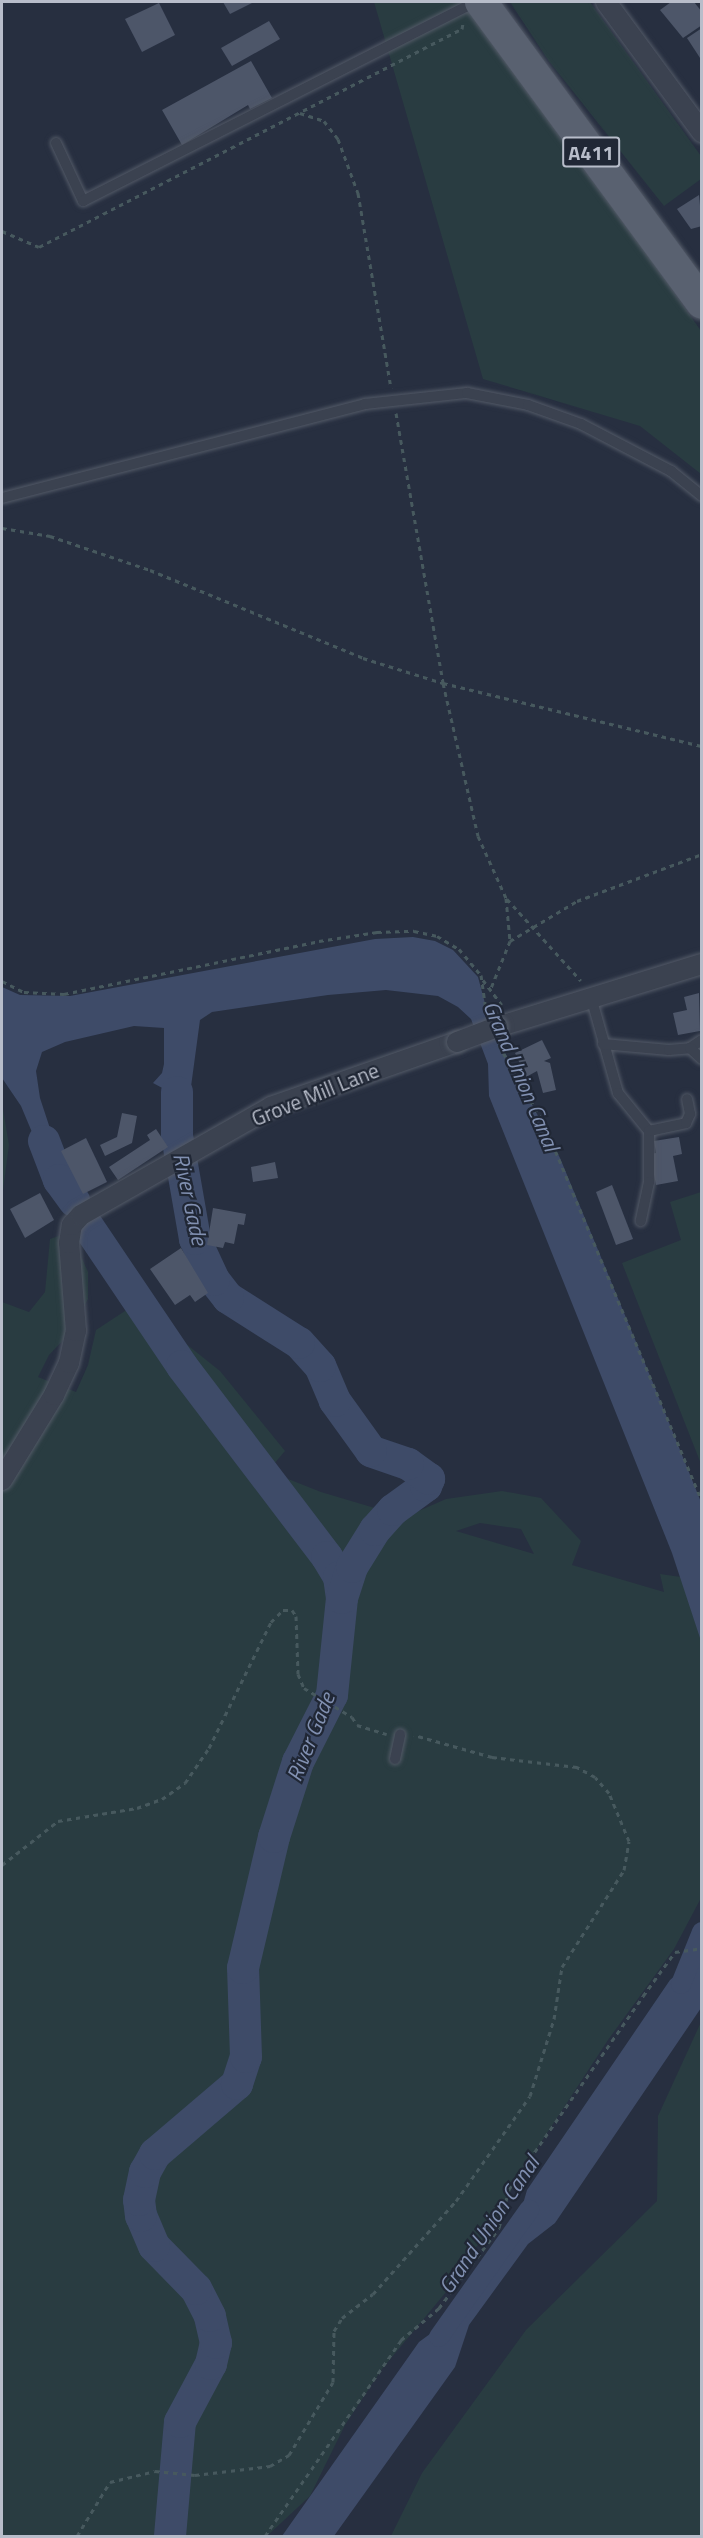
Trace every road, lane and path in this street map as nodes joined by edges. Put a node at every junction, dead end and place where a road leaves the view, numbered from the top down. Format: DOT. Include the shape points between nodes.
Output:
graph roads {
  1 [pos="606,2"];
  2 [pos="474,3"];
  3 [pos="300,113"];
  4 [pos="702,132"];
  5 [pos="56,143"];
  6 [pos="2,231"];
  7 [pos="702,303"];
  8 [pos="393,399"];
  9 [pos="702,496"];
  10 [pos="2,498"];
  11 [pos="2,528"];
  12 [pos="443,683"];
  13 [pos="702,746"];
  14 [pos="702,854"];
  15 [pos="506,898"];
  16 [pos="532,926"];
  17 [pos="510,941"];
  18 [pos="702,964"];
  19 [pos="481,979"];
  20 [pos="2,981"];
  21 [pos="591,997"];
  22 [pos="493,1030"];
  23 [pos="702,1040"];
  24 [pos="603,1044"];
  25 [pos="690,1048"];
  26 [pos="702,1059"];
  27 [pos="687,1099"];
  28 [pos="649,1131"];
  29 [pos="641,1221"];
  30 [pos="2,1480"];
  31 [pos="702,1502"];
  32 [pos="399,1735"];
  33 [pos="395,1759"];
  34 [pos="2,1865"];
  35 [pos="702,1948"];
  36 [pos="77,2536"];
  37 [pos="265,2536"];
  1 -- 4 [label="street"];
  2 -- 3 [label="path" via="462,29"];
  2 -- 5 [label="lane" via="83,201"];
  2 -- 7 [label="main road, A411"];
  3 -- 6 [label="path" via="39,247"];
  3 -- 8 [label="path" via="324,121 338,139 358,193"];
  8 -- 9 [label="lane" via="467,393 545,410 622,442 671,471"];
  8 -- 10 [label="lane"];
  8 -- 12 [label="path"];
  11 -- 12 [label="path" via="50,536 139,567 363,658"];
  12 -- 13 [label="path"];
  12 -- 15 [label="path" via="478,836"];
  14 -- 16 [label="path" via="577,901"];
  15 -- 16 [label="path"];
  15 -- 17 [label="path"];
  16 -- 17 [label="path"];
  16 -- 21 [label="path"];
  17 -- 19 [label="path" via="491,988"];
  18 -- 21 [label="street, Grove Mill Lane"];
  19 -- 20 [label="path" via="459,949 436,936 414,931 319,941 64,994 24,992"];
  19 -- 22 [label="path"];
  21 -- 22 [label="street, Grove Mill Lane"];
  21 -- 24 [label="lane"];
  22 -- 30 [label="street, Grove Mill Lane, bridge" via="271,1107 81,1215 72,1224 69,1243 76,1331 69,1363"];
  22 -- 31 [label="path" via="545,1126"];
  23 -- 25 [label="lane"];
  24 -- 25 [label="lane"];
  24 -- 28 [label="lane" via="618,1093"];
  25 -- 26 [label="lane"];
  27 -- 28 [label="lane" via="690,1114 686,1123"];
  28 -- 29 [label="lane" via="649,1182"];
  32 -- 33 [label="lane"];
  32 -- 34 [label="path" via="357,1725 352,1717 304,1688 298,1674 296,1616 292,1610 283,1610 271,1622 209,1748 185,1783 162,1799 137,1808 58,1821"];
  32 -- 36 [label="path" via="414,1735 492,1757 577,1767 595,1777 620,1812 629,1841 624,1870 562,1967 554,2019 530,2096 456,2201 373,2294 342,2318 334,2331 333,2382 289,2455 270,2466 195,2475 155,2471 110,2482"];
  35 -- 37 [label="path" via="675,1952 509,2189 499,2228 439,2308 401,2340"];
}
